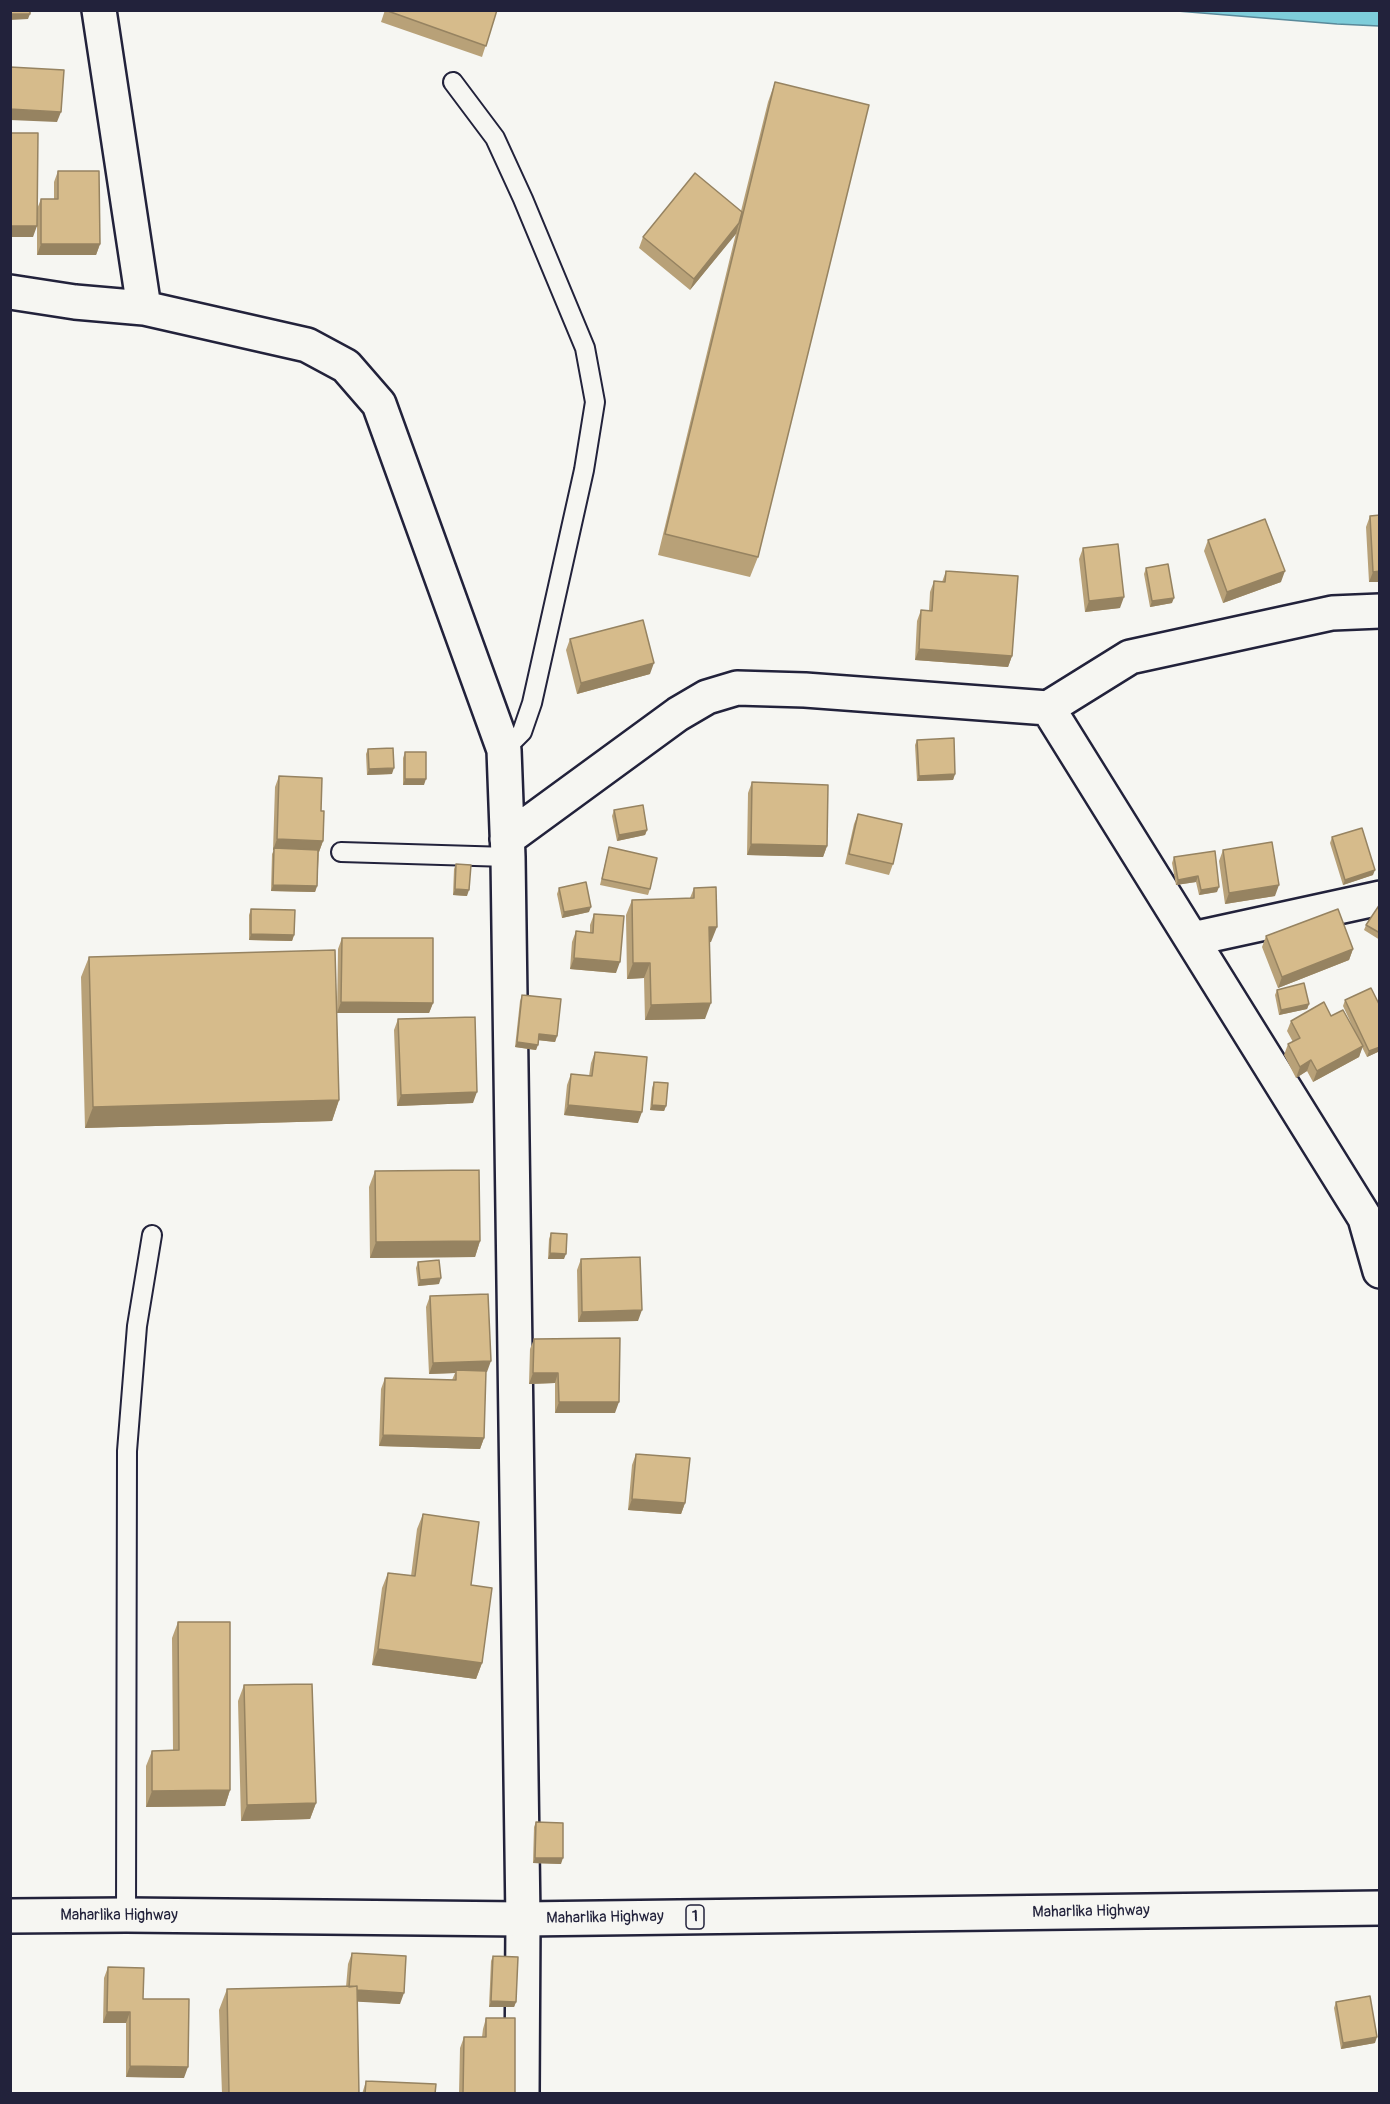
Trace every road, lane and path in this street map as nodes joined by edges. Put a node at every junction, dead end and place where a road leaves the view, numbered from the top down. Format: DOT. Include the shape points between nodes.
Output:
graph roads {
  1 [pos="99,10"];
  2 [pos="453,82"];
  3 [pos="10,292"];
  4 [pos="144,309"];
  5 [pos="1380,611"];
  6 [pos="1048,708"];
  7 [pos="504,750"];
  8 [pos="508,848"];
  9 [pos="340,852"];
  10 [pos="1380,898"];
  11 [pos="1192,939"];
  12 [pos="152,1235"];
  13 [pos="1380,1271"];
  14 [pos="1380,1908"];
  15 [pos="126,1915"];
  16 [pos="10,1916"];
  17 [pos="523,1919"];
  18 [pos="522,2094"];
  1 -- 4 [label="main road"];
  2 -- 7 [label="lane" via="495,138 524,199 585,348 595,402 584,470 532,703 522,732"];
  3 -- 4 [label="main road"];
  4 -- 7 [label="main road" via="307,345 346,366 379,405"];
  5 -- 6 [label="main road" via="1332,613 1130,657"];
  6 -- 8 [label="main road" via="737,688 707,697 678,714"];
  6 -- 11 [label="main road"];
  7 -- 8 [label="main road"];
  8 -- 9 [label="lane"];
  8 -- 17 [label="main road"];
  10 -- 11 [label="main road"];
  11 -- 13 [label="main road" via="1365,1218"];
  12 -- 15 [label="lane" via="137,1326 127,1451"];
  14 -- 17 [label="main road, Maharlika Highway / 1"];
  15 -- 16 [label="main road, Maharlika Highway / 1"];
  15 -- 17 [label="main road, Maharlika Highway / 1"];
  17 -- 18 [label="main road"];
}
